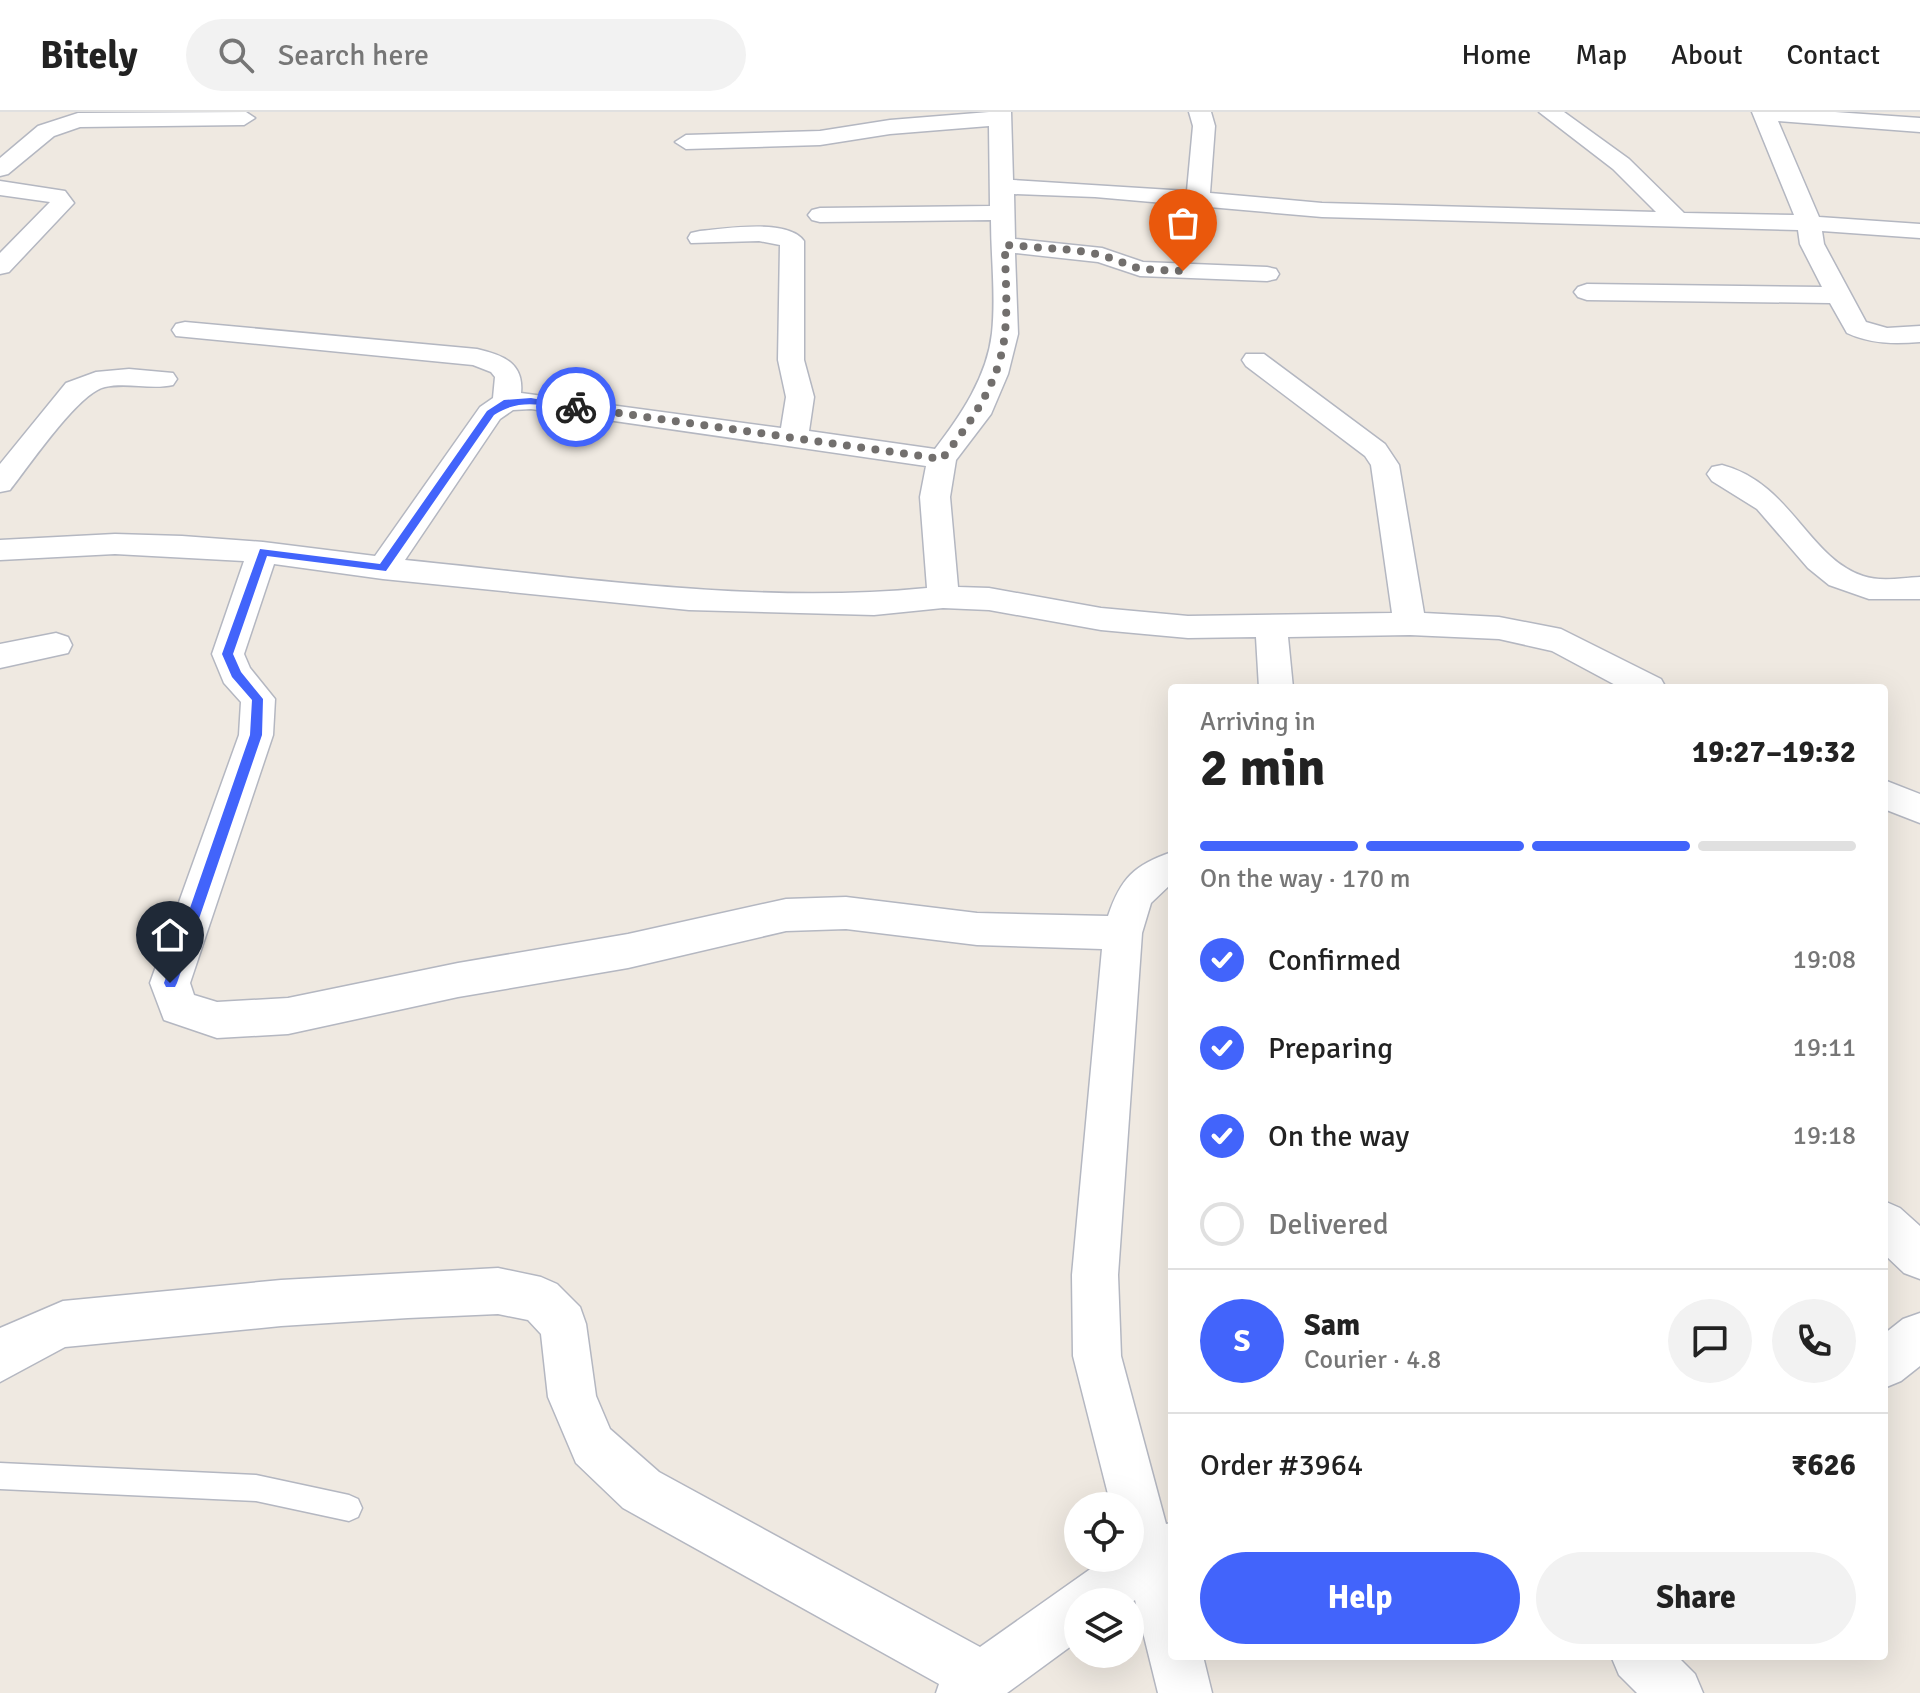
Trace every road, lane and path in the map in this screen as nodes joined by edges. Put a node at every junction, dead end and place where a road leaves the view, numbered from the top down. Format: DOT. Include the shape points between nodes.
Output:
graph roads {
  1 [pos="1200,112"];
  2 [pos="1550,112"];
  3 [pos="1763,113"];
  4 [pos="1000,115"];
  5 [pos="244,118"];
  6 [pos="1920,125"];
  7 [pos="686,142"];
  8 [pos="0,169"];
  9 [pos="0,188"];
  10 [pos="1004,200"];
  11 [pos="1198,201"];
  12 [pos="820,215"];
  13 [pos="1678,220"];
  14 [pos="1809,223"];
  15 [pos="1920,231"];
  16 [pos="700,238"];
  17 [pos="1005,245"];
  18 [pos="0,267"];
  19 [pos="1267,274"];
  20 [pos="1587,292"];
  21 [pos="1840,295"];
  22 [pos="185,330"];
  23 [pos="1920,334"];
  24 [pos="1255,360"];
  25 [pos="163,379"];
  26 [pos="507,402"];
  27 [pos="794,438"];
  28 [pos="942,459"];
  29 [pos="1722,474"];
  30 [pos="0,483"];
  31 [pos="0,550"];
  32 [pos="263,552"];
  33 [pos="383,568"];
  34 [pos="1920,588"];
  35 [pos="943,597"];
  36 [pos="1410,624"];
  37 [pos="1271,626"];
  38 [pos="56,645"];
  39 [pos="0,656"];
  40 [pos="1276,684"];
  41 [pos="1642,684"];
  42 [pos="1888,796"];
  43 [pos="1920,809"];
  44 [pos="1168,869"];
  45 [pos="1123,933"];
  46 [pos="1888,1227"];
  47 [pos="1920,1257"];
  48 [pos="1920,1336"];
  49 [pos="0,1358"];
  50 [pos="1888,1361"];
  51 [pos="0,1476"];
  52 [pos="349,1508"];
  53 [pos="1161,1552"];
  54 [pos="1108,1588"];
  55 [pos="1168,1609"];
  56 [pos="1064,1619"];
  57 [pos="1177,1660"];
  58 [pos="1642,1660"];
  59 [pos="972,1685"];
  60 [pos="1185,1693"];
  61 [pos="1676,1693"];
  1 -- 11 [label="street" via="1204,126"];
  2 -- 13 [label="street" via="1621,164"];
  3 -- 6 [label="street"];
  3 -- 14 [label="street"];
  4 -- 7 [label="street" via="820,138"];
  4 -- 10 [label="street"];
  5 -- 8 [label="street" via="78,120 46,131"];
  9 -- 18 [label="street" via="57,196 62,203"];
  10 -- 11 [label="street" via="1095,190"];
  10 -- 12 [label="street"];
  10 -- 17 [label="street"];
  11 -- 13 [label="street" via="1322,210"];
  13 -- 14 [label="street"];
  14 -- 15 [label="street"];
  14 -- 21 [label="street" via="1812,244"];
  16 -- 27 [label="street" via="768,235 792,241 791,360 800,397"];
  17 -- 19 [label="street" via="1102,255 1140,269"];
  17 -- 28 [label="street" via="1005,334 994,374 977,414"];
  20 -- 21 [label="street"];
  21 -- 23 [label="street" via="1856,327 1868,334"];
  22 -- 26 [label="street" via="477,357 501,366 509,377"];
  24 -- 36 [label="street" via="1375,450 1385,465"];
  25 -- 30 [label="street" via="90,380 76,389"];
  26 -- 27 [label="street"];
  26 -- 33 [label="street" via="490,413"];
  27 -- 28 [label="street"];
  28 -- 35 [label="street" via="935,497"];
  29 -- 34 [label="street" via="1772,506 1830,571 1855,585"];
  31 -- 32 [label="street" via="115,544"];
  32 -- 33 [label="street"];
  32 -- 45 [label="street" via="228,654 236,674 258,699 256,735 170,983 178,1008 217,1020 288,1016 786,915 846,913 977,929"];
  33 -- 35 [label="street" via="689,599 874,604"];
  35 -- 37 [label="street" via="1188,627"];
  36 -- 37 [label="street"];
  36 -- 41 [label="street" via="1499,628 1561,641"];
  37 -- 40 [label="street"];
  38 -- 39 [label="street"];
  42 -- 43 [label="street"];
  44 -- 45 [label="street" via="1150,877 1132,899"];
  45 -- 53 [label="street" via="1095,1275 1097,1356"];
  46 -- 47 [label="street"];
  48 -- 50 [label="street"];
  49 -- 59 [label="street" via="63,1324 408,1295 498,1291 541,1300 563,1324 572,1397 593,1446 641,1490"];
  51 -- 52 [label="lane" via="256,1488"];
  53 -- 54 [label="street"];
  53 -- 55 [label="street"];
  56 -- 59 [label="street"];
  57 -- 60 [label="street"];
  58 -- 61 [label="street"];
}
